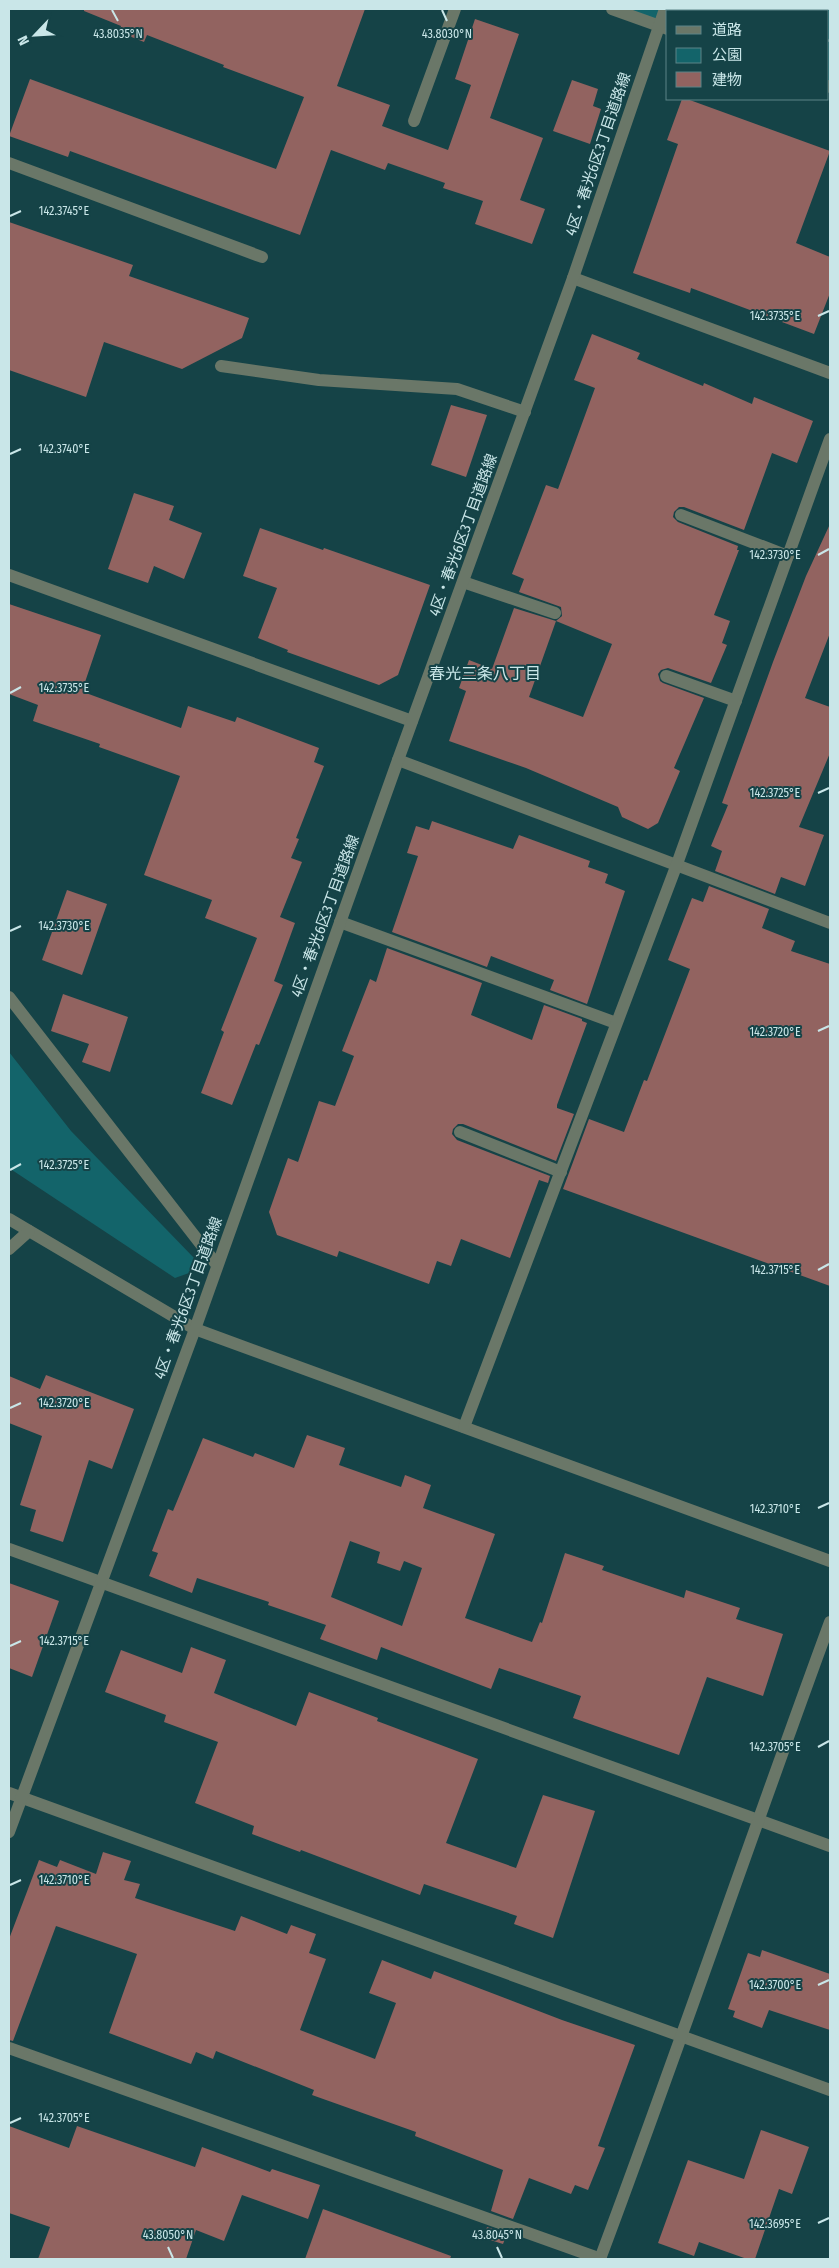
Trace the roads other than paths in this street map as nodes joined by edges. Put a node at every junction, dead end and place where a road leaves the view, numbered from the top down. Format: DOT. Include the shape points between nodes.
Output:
graph roads {
  1 [pos="455,9"];
  2 [pos="612,9"];
  3 [pos="665,9"];
  4 [pos="663,27"];
  5 [pos="414,121"];
  6 [pos="9,163"];
  7 [pos="262,257"];
  8 [pos="573,278"];
  9 [pos="221,366"];
  10 [pos="830,373"];
  11 [pos="524,412"];
  12 [pos="830,439"];
  13 [pos="681,515"];
  14 [pos="788,556"];
  15 [pos="9,575"];
  16 [pos="463,582"];
  17 [pos="555,613"];
  18 [pos="666,676"];
  19 [pos="736,701"];
  20 [pos="412,721"];
  21 [pos="398,760"];
  22 [pos="676,864"];
  23 [pos="340,922"];
  24 [pos="830,923"];
  25 [pos="9,997"];
  26 [pos="616,1023"];
  27 [pos="460,1132"];
  28 [pos="561,1172"];
  29 [pos="9,1218"];
  30 [pos="29,1231"];
  31 [pos="9,1249"];
  32 [pos="217,1264"];
  33 [pos="195,1329"];
  34 [pos="464,1427"];
  35 [pos="9,1549"];
  36 [pos="830,1561"];
  37 [pos="101,1582"];
  38 [pos="830,1622"];
  39 [pos="9,1794"];
  40 [pos="21,1798"];
  41 [pos="757,1820"];
  42 [pos="9,1832"];
  43 [pos="830,1846"];
  44 [pos="683,2036"];
  45 [pos="9,2048"];
  46 [pos="830,2090"];
  47 [pos="600,2259"];
  1 -- 5 [label="street"];
  2 -- 4 [label="street"];
  3 -- 4 [label="street, 4区・春光6区3丁目道路線"];
  4 -- 8 [label="street, 4区・春光6区3丁目道路線"];
  6 -- 7 [label="street"];
  8 -- 10 [label="street"];
  8 -- 11 [label="street, 4区・春光6区3丁目道路線"];
  9 -- 11 [label="street" via="319,380 457,388"];
  11 -- 16 [label="street, 4区・春光6区3丁目道路線"];
  12 -- 14 [label="street"];
  13 -- 14 [label="street"];
  14 -- 19 [label="street"];
  15 -- 20 [label="street"];
  16 -- 17 [label="street"];
  16 -- 20 [label="street, 4区・春光6区3丁目道路線"];
  18 -- 19 [label="street"];
  19 -- 22 [label="street"];
  20 -- 21 [label="street, 4区・春光6区3丁目道路線"];
  21 -- 22 [label="street"];
  21 -- 23 [label="street, 4区・春光6区3丁目道路線"];
  22 -- 24 [label="street"];
  22 -- 26 [label="street"];
  23 -- 26 [label="street"];
  23 -- 32 [label="street, 4区・春光6区3丁目道路線"];
  25 -- 32 [label="street"];
  26 -- 28 [label="street"];
  27 -- 28 [label="street"];
  28 -- 34 [label="street"];
  29 -- 30 [label="street"];
  30 -- 31 [label="street"];
  30 -- 33 [label="street"];
  32 -- 33 [label="street, 4区・春光6区3丁目道路線"];
  33 -- 34 [label="street"];
  33 -- 37 [label="street, 4区・春光6区3丁目道路線"];
  34 -- 36 [label="street"];
  35 -- 37 [label="street"];
  37 -- 40 [label="street, 4区・春光6区3丁目道路線"];
  37 -- 41 [label="street"];
  38 -- 41 [label="street"];
  39 -- 40 [label="street"];
  40 -- 42 [label="street, 4区・春光6区3丁目道路線"];
  40 -- 44 [label="street"];
  41 -- 43 [label="street"];
  41 -- 44 [label="street"];
  44 -- 46 [label="street"];
  44 -- 47 [label="street"];
  45 -- 47 [label="street"];
}
